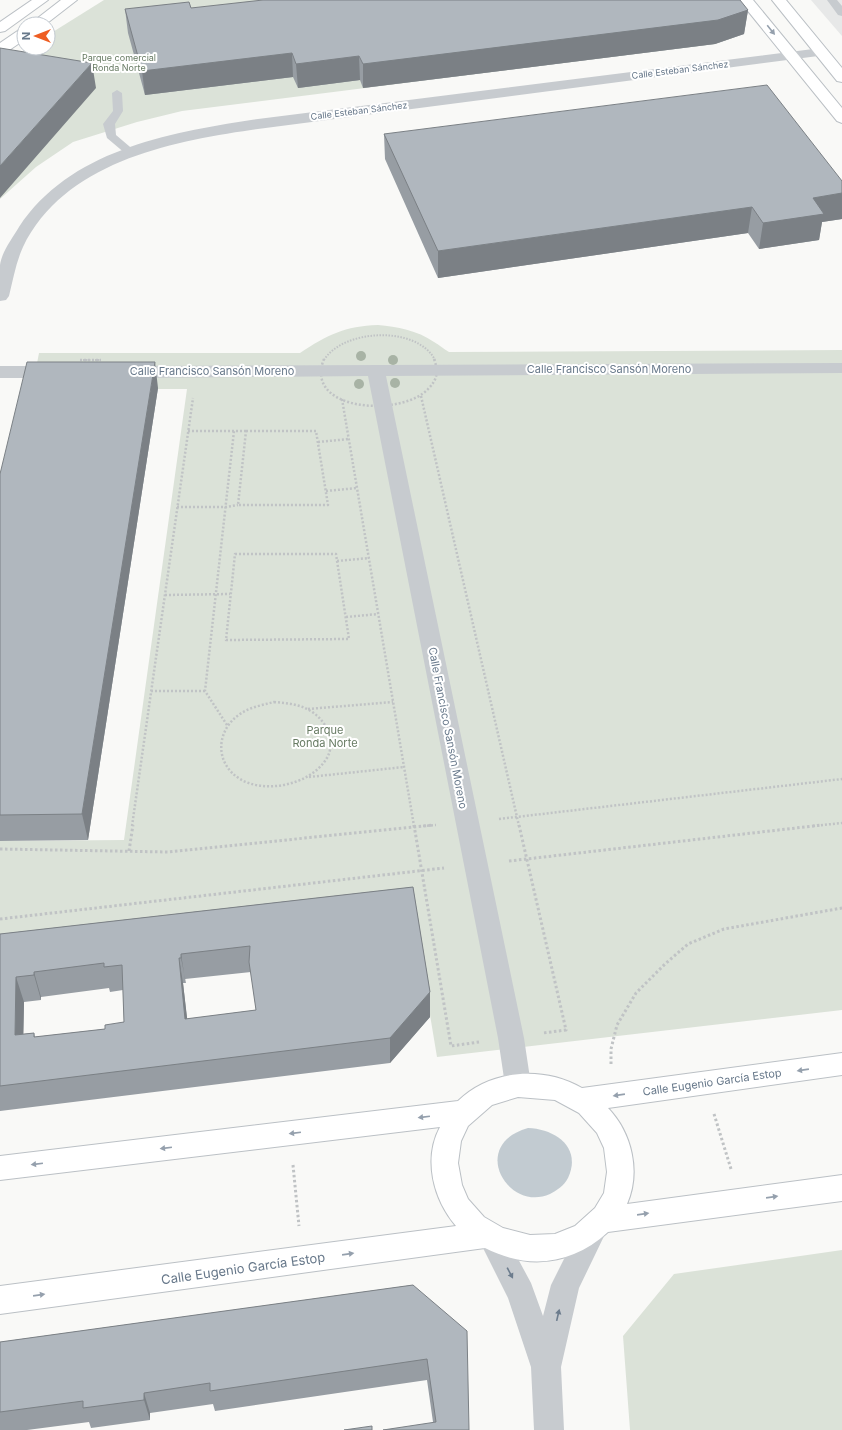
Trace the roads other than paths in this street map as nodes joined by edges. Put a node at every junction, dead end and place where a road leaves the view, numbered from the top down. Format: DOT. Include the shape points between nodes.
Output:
graph roads {
  1 [pos="41,0"];
  2 [pos="70,0"];
  3 [pos="746,0"];
  4 [pos="779,0"];
  5 [pos="832,0"];
  6 [pos="842,13"];
  7 [pos="47,16"];
  8 [pos="0,28"];
  9 [pos="16,39"];
  10 [pos="0,50"];
  11 [pos="821,52"];
  12 [pos="792,56"];
  13 [pos="842,78"];
  14 [pos="117,94"];
  15 [pos="842,118"];
  16 [pos="130,152"];
  17 [pos="0,296"];
  18 [pos="842,368"];
  19 [pos="376,370"];
  20 [pos="0,372"];
  21 [pos="71,372"];
  22 [pos="110,372"];
  23 [pos="842,1064"];
  24 [pos="518,1085"];
  25 [pos="581,1100"];
  26 [pos="463,1112"];
  27 [pos="0,1168"];
  28 [pos="842,1188"];
  29 [pos="598,1225"];
  30 [pos="489,1237"];
  31 [pos="0,1300"];
  32 [pos="546,1367"];
  33 [pos="549,1430"];
  1 -- 8 [label="main road"];
  2 -- 7 [label="main road"];
  3 -- 12 [label="main road, one-way"];
  4 -- 11 [label="main road"];
  5 -- 6 [label="lane"];
  9 -- 10 [label="main road"];
  11 -- 12 [label="street, Calle Esteban Sánchez"];
  11 -- 13 [label="main road"];
  12 -- 15 [label="main road"];
  12 -- 16 [label="street, Calle Esteban Sánchez" via="229,128 178,137"];
  14 -- 16 [label="lane" via="118,111 110,124 111,136"];
  16 -- 17 [label="street, Calle Esteban Sánchez" via="111,159 83,175 55,196 44,208 22,234 9,262"];
  18 -- 19 [label="street, Calle Francisco Sansón Moreno"];
  19 -- 22 [label="street, Calle Francisco Sansón Moreno"];
  19 -- 24 [label="street, Calle Francisco Sansón Moreno"];
  20 -- 21 [label="street"];
  23 -- 25 [label="main road, Calle Eugenio García Estop, one-way"];
  24 -- 25 [label="main road" via="540,1085 562,1090"];
  24 -- 26 [label="main road" via="497,1090 479,1099"];
  25 -- 29 [label="main road" via="603,1118 617,1142 622,1169 618,1196"];
  26 -- 27 [label="main road, one-way"];
  26 -- 30 [label="main road" via="449,1135 443,1162 448,1190 462,1215"];
  29 -- 28 [label="main road, one-way"];
  29 -- 30 [label="main road" via="575,1241 555,1247 534,1249 512,1246"];
  32 -- 29 [label="street, one-way" via="565,1284"];
  31 -- 30 [label="main road, Calle Eugenio García Estop, one-way"];
  30 -- 32 [label="street, one-way" via="521,1293"];
  32 -- 33 [label="street"];
}
